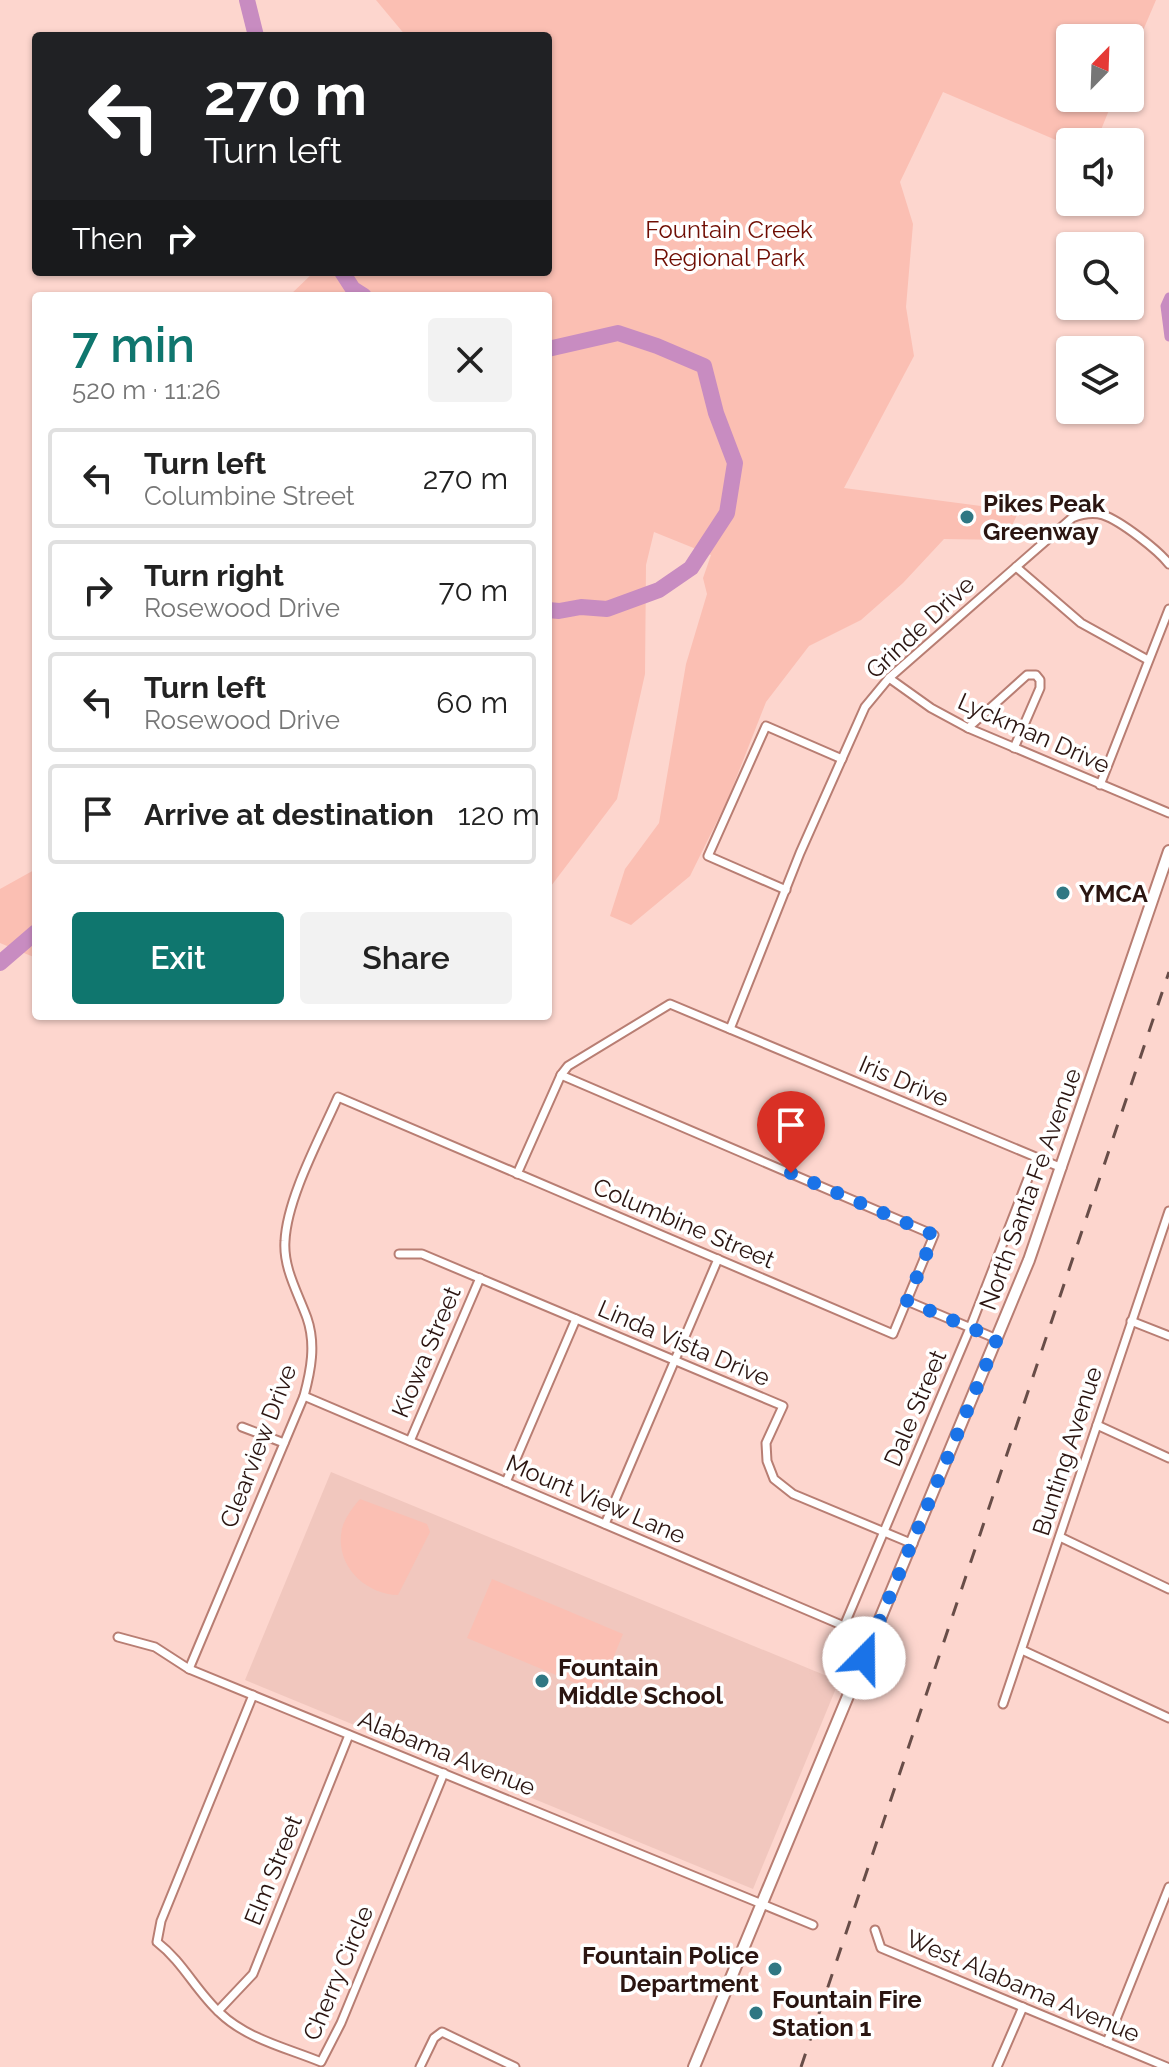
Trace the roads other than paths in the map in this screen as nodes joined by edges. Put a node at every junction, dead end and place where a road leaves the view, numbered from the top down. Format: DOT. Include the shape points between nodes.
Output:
graph roads {
  1 [pos="1169,564"];
  2 [pos="1016,567"];
  3 [pos="1169,609"];
  4 [pos="1148,660"];
  5 [pos="889,678"];
  6 [pos="968,728"];
  7 [pos="1014,748"];
  8 [pos="842,759"];
  9 [pos="1100,785"];
  10 [pos="1169,813"];
  11 [pos="1169,851"];
  12 [pos="786,890"];
  13 [pos="730,1029"];
  14 [pos="561,1075"];
  15 [pos="338,1097"];
  16 [pos="1036,1158"];
  17 [pos="1062,1168"];
  18 [pos="517,1174"];
  19 [pos="1169,1211"];
  20 [pos="399,1254"];
  21 [pos="718,1259"];
  22 [pos="480,1278"];
  23 [pos="907,1301"];
  24 [pos="576,1319"];
  25 [pos="1131,1321"];
  26 [pos="970,1328"];
  27 [pos="1169,1336"];
  28 [pos="997,1339"];
  29 [pos="675,1360"];
  30 [pos="304,1396"];
  31 [pos="1097,1425"];
  32 [pos="242,1427"];
  33 [pos="410,1441"];
  34 [pos="284,1443"];
  35 [pos="1169,1458"];
  36 [pos="506,1482"];
  37 [pos="605,1524"];
  38 [pos="885,1532"];
  39 [pos="1060,1537"];
  40 [pos="913,1544"];
  41 [pos="1169,1589"];
  42 [pos="844,1626"];
  43 [pos="118,1637"];
  44 [pos="872,1638"];
  45 [pos="1022,1650"];
  46 [pos="189,1669"];
  47 [pos="253,1695"];
  48 [pos="1003,1704"];
  49 [pos="1169,1718"];
  50 [pos="349,1735"];
  51 [pos="444,1773"];
  52 [pos="1169,1887"];
  53 [pos="763,1905"];
  54 [pos="813,1925"];
  55 [pos="875,1930"];
  56 [pos="1023,2007"];
  57 [pos="218,2011"];
  58 [pos="1107,2042"];
  59 [pos="420,2067"];
  60 [pos="515,2067"];
  61 [pos="694,2067"];
  62 [pos="997,2067"];
  63 [pos="1167,2067"];
  1 -- 2 [label="street, Grinde Drive" via="1112,520 1090,513 1065,523"];
  2 -- 4 [label="street" via="1081,623"];
  2 -- 5 [label="street, Grinde Drive"];
  3 -- 4 [label="street"];
  4 -- 9 [label="street"];
  5 -- 6 [label="street, Lyckman Drive"];
  5 -- 8 [label="street, Grinde Drive" via="865,707"];
  6 -- 7 [label="street, Lyckman Drive"];
  6 -- 7 [label="street" via="1027,675 1036,675 1040,688"];
  7 -- 9 [label="street, Lyckman Drive"];
  8 -- 12 [label="street, Grinde Drive"];
  8 -- 12 [label="street" via="766,726 708,856"];
  9 -- 10 [label="street, Lyckman Drive"];
  11 -- 17 [label="main road, North Santa Fe Avenue"];
  12 -- 13 [label="street, Grinde Drive"];
  13 -- 14 [label="street" via="670,1004"];
  13 -- 16 [label="street, Iris Drive"];
  14 -- 18 [label="street"];
  14 -- 23 [label="street" via="934,1235"];
  15 -- 18 [label="street, Columbine Street"];
  15 -- 30 [label="street, Clearview Drive" via="294,1201 284,1243 312,1349"];
  16 -- 17 [label="street, Iris Drive"];
  16 -- 26 [label="street, Dale Street"];
  17 -- 28 [label="main road, North Santa Fe Avenue"];
  18 -- 21 [label="street, Columbine Street"];
  19 -- 25 [label="street, Bunting Avenue"];
  20 -- 22 [label="street, Linda Vista Drive" via="422,1254"];
  21 -- 23 [label="street, Columbine Street" via="893,1334"];
  21 -- 29 [label="street"];
  22 -- 24 [label="street, Linda Vista Drive"];
  22 -- 33 [label="street, Kiowa Street"];
  23 -- 26 [label="street"];
  24 -- 29 [label="street, Linda Vista Drive"];
  24 -- 36 [label="street"];
  25 -- 27 [label="street"];
  25 -- 31 [label="street, Bunting Avenue"];
  26 -- 28 [label="street"];
  26 -- 38 [label="street, Dale Street"];
  28 -- 40 [label="main road, North Santa Fe Avenue"];
  29 -- 37 [label="street"];
  29 -- 38 [label="street, Linda Vista Drive" via="783,1406 766,1443 774,1479 793,1494"];
  30 -- 33 [label="street, Mount View Lane"];
  30 -- 34 [label="street, Clearview Drive"];
  31 -- 35 [label="street"];
  31 -- 39 [label="street, Bunting Avenue"];
  32 -- 34 [label="street"];
  33 -- 36 [label="street, Mount View Lane"];
  34 -- 46 [label="street, Clearview Drive"];
  36 -- 37 [label="street, Mount View Lane"];
  37 -- 42 [label="street, Mount View Lane"];
  38 -- 40 [label="street, Linda Vista Drive"];
  38 -- 42 [label="street, Dale Street"];
  39 -- 41 [label="street"];
  39 -- 45 [label="street, Bunting Avenue"];
  40 -- 44 [label="main road, North Santa Fe Avenue"];
  42 -- 44 [label="street, Mount View Lane"];
  43 -- 46 [label="street, Alabama Avenue" via="155,1647"];
  44 -- 53 [label="main road, North Santa Fe Avenue"];
  45 -- 48 [label="street, Bunting Avenue"];
  45 -- 49 [label="street"];
  46 -- 47 [label="street, Alabama Avenue"];
  47 -- 50 [label="street, Alabama Avenue"];
  47 -- 57 [label="street, Cherry Circle" via="157,1942 174,1955"];
  50 -- 51 [label="street, Alabama Avenue"];
  50 -- 57 [label="street, Elm Street" via="253,1974"];
  51 -- 53 [label="street, Alabama Avenue"];
  51 -- 57 [label="street, Cherry Circle" via="321,2062 243,2031"];
  52 -- 58 [label="street"];
  53 -- 54 [label="street, Alabama Avenue"];
  53 -- 61 [label="main road, North Santa Fe Avenue"];
  55 -- 56 [label="street, West Alabama Avenue" via="881,1948"];
  56 -- 58 [label="street, West Alabama Avenue"];
  56 -- 62 [label="street"];
  58 -- 63 [label="street, West Alabama Avenue"];
  59 -- 60 [label="street" via="442,2032"];
}
